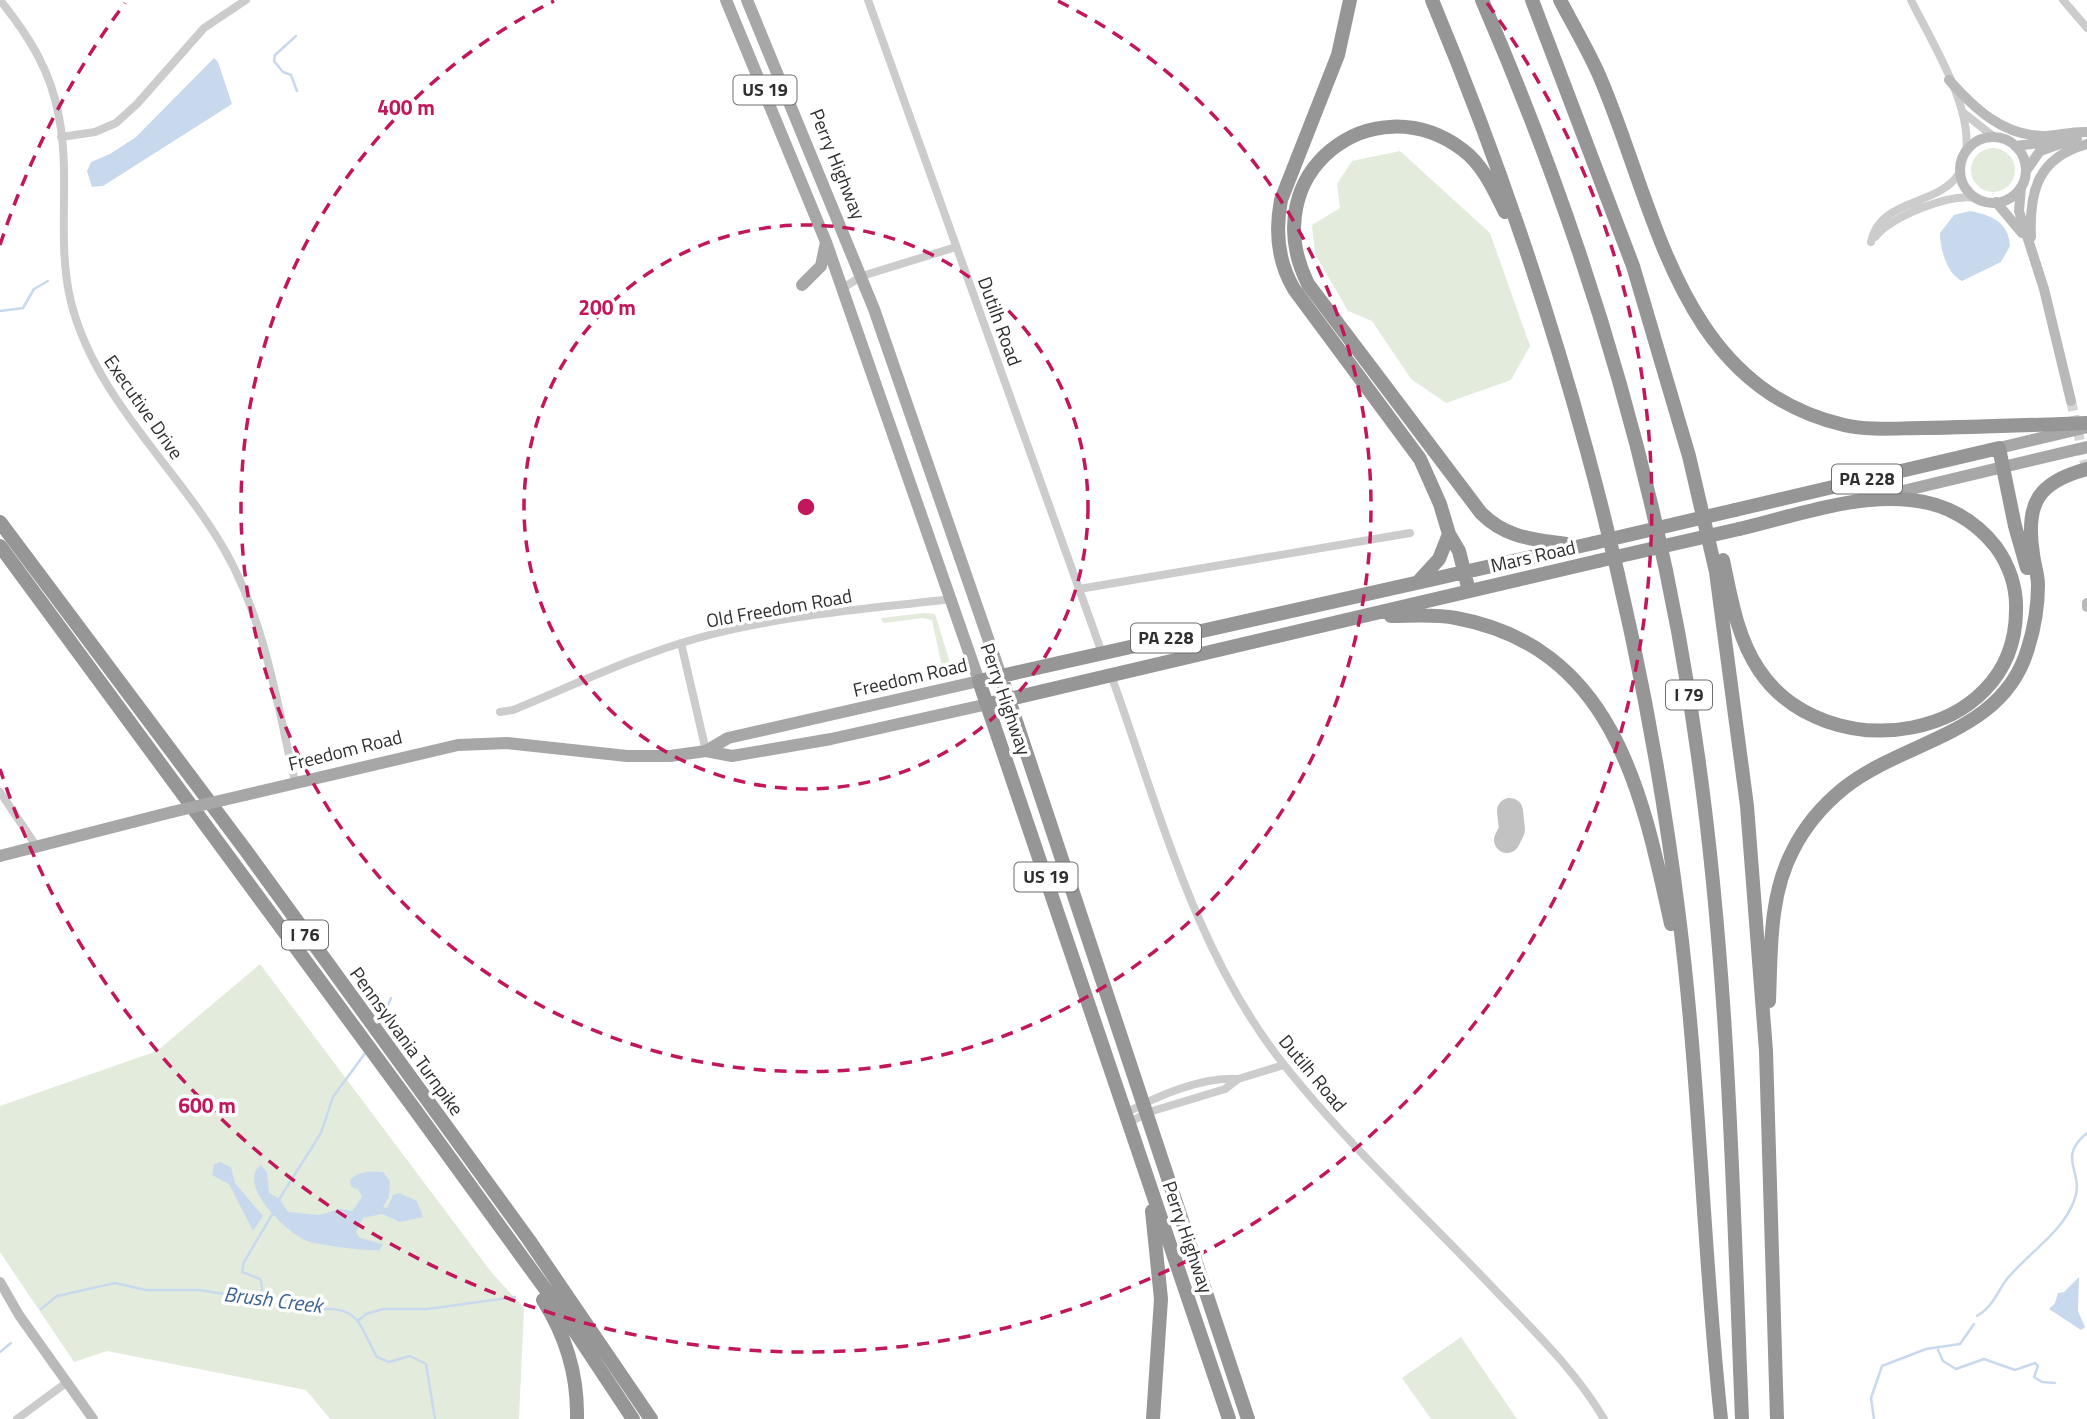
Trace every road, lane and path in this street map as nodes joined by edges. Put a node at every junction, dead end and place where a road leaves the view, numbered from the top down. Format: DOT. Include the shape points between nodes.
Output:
graph roads {
  1 [pos="0,0"];
  2 [pos="246,0"];
  3 [pos="726,0"];
  4 [pos="747,0"];
  5 [pos="868,0"];
  6 [pos="1350,0"];
  7 [pos="1433,0"];
  8 [pos="1482,0"];
  9 [pos="1532,0"];
  10 [pos="1560,0"];
  11 [pos="1911,0"];
  12 [pos="2063,0"];
  13 [pos="2087,28"];
  14 [pos="1949,80"];
  15 [pos="1963,112"];
  16 [pos="2087,135"];
  17 [pos="61,137"];
  18 [pos="1994,137"];
  19 [pos="2087,145"];
  20 [pos="2015,146"];
  21 [pos="1966,151"];
  22 [pos="2026,171"];
  23 [pos="1961,172"];
  24 [pos="2021,187"];
  25 [pos="1976,198"];
  26 [pos="1996,202"];
  27 [pos="826,242"];
  28 [pos="956,247"];
  29 [pos="2033,250"];
  30 [pos="862,276"];
  31 [pos="841,283"];
  32 [pos="802,285"];
  33 [pos="1546,312"];
  34 [pos="2071,401"];
  35 [pos="2087,425"];
  36 [pos="2087,447"];
  37 [pos="1999,448"];
  38 [pos="1689,456"];
  39 [pos="2003,465"];
  40 [pos="2087,468"];
  41 [pos="1857,502"];
  42 [pos="0,522"];
  43 [pos="1410,533"];
  44 [pos="1449,534"];
  45 [pos="1578,545"];
  46 [pos="0,546"];
  47 [pos="1465,571"];
  48 [pos="1419,581"];
  49 [pos="1079,589"];
  50 [pos="1469,591"];
  51 [pos="951,598"];
  52 [pos="2034,610"];
  53 [pos="1370,616"];
  54 [pos="681,643"];
  55 [pos="1102,653"];
  56 [pos="1001,676"];
  57 [pos="1111,676"];
  58 [pos="979,681"];
  59 [pos="1010,698"];
  60 [pos="988,704"];
  61 [pos="500,712"];
  62 [pos="706,751"];
  63 [pos="295,782"];
  64 [pos="0,792"];
  65 [pos="37,846"];
  66 [pos="0,856"];
  67 [pos="1684,983"];
  68 [pos="1766,1051"];
  69 [pos="1284,1065"];
  70 [pos="1144,1109"];
  71 [pos="1128,1118"];
  72 [pos="1145,1169"];
  73 [pos="518,1253"];
  74 [pos="0,1282"];
  75 [pos="606,1351"];
  76 [pos="66,1383"];
  77 [pos="17,1419"];
  78 [pos="93,1419"];
  79 [pos="578,1419"];
  80 [pos="633,1419"];
  81 [pos="651,1419"];
  82 [pos="659,1419"];
  83 [pos="1154,1419"];
  84 [pos="1229,1419"];
  85 [pos="1248,1419"];
  86 [pos="1604,1419"];
  87 [pos="1719,1419"];
  88 [pos="1742,1419"];
  89 [pos="1777,1419"];
  1 -- 17 [label="street, Executive Drive" via="42,61"];
  2 -- 17 [label="street" via="204,28 116,123 95,132"];
  3 -- 27 [label="main road, Perry Highway / US 19"];
  4 -- 30 [label="main road, Perry Highway / US 19"];
  5 -- 28 [label="street, Dutilh Road"];
  6 -- 44 [label="highway" via="1338,55 1281,200 1281,261 1294,289 1420,459"];
  7 -- 33 [label="highway"];
  8 -- 88 [label="highway, I 79" via="1543,150 1605,339 1642,469 1683,660 1713,870"];
  9 -- 38 [label="highway, I 79" via="1633,266"];
  10 -- 35 [label="highway" via="1599,75 1671,267 1727,359 1749,381 1785,404 1847,426"];
  11 -- 14 [label="street"];
  12 -- 13 [label="street"];
  14 -- 15 [label="street"];
  14 -- 16 [label="street" via="1982,113 2006,128 2044,136"];
  15 -- 18 [label="street"];
  15 -- 21 [label="street"];
  16 -- 20 [label="street"];
  16 -- 22 [label="street" via="2040,151"];
  17 -- 63 [label="street, Executive Drive" via="64,264 77,324 102,377 208,524 239,579 261,635"];
  18 -- 20 [label="street"];
  18 -- 21 [label="street" via="1978,141"];
  19 -- 29 [label="street" via="2054,159 2036,185 2030,207"];
  20 -- 22 [label="street"];
  21 -- 23 [label="street"];
  22 -- 24 [label="street"];
  23 -- 25 [label="street" via="1965,187"];
  23 -- 25 [label="street" via="1944,189 1879,221 1871,242 1888,226 1945,199"];
  24 -- 26 [label="street"];
  24 -- 29 [label="street" via="2018,211"];
  25 -- 26 [label="street"];
  26 -- 29 [label="street"];
  27 -- 31 [label="main road, Perry Highway / US 19"];
  27 -- 32 [label="main road" via="821,266"];
  28 -- 30 [label="street"];
  28 -- 49 [label="street, Dutilh Road"];
  29 -- 34 [label="street"];
  30 -- 31 [label="street"];
  30 -- 56 [label="main road, Perry Highway / US 19"];
  31 -- 51 [label="main road, Perry Highway / US 19"];
  33 -- 45 [label="highway" via="1489,179 1465,151 1444,138 1403,127 1359,135 1326,153 1298,193 1294,241 1308,284 1481,513 1496,528 1516,537"];
  33 -- 67 [label="highway" via="1632,634 1669,844"];
  35 -- 37 [label="main road, Mars Road / PA 228"];
  36 -- 39 [label="main road, Mars Road / PA 228"];
  37 -- 39 [label="highway"];
  37 -- 45 [label="highway, Mars Road / PA 228, bridge"];
  38 -- 41 [label="highway" via="1717,536 1739,627 1752,658 1772,687 1815,719 1843,728 1874,732 1928,723 1978,697 2001,667 2016,618 2009,570 1984,534 1952,511 1907,499"];
  38 -- 68 [label="highway, I 79" via="1716,572 1736,706"];
  39 -- 41 [label="main road, Mars Road / PA 228"];
  39 -- 52 [label="highway"];
  40 -- 52 [label="highway" via="2054,480 2036,499 2030,531 2038,584"];
  41 -- 50 [label="highway, Mars Road / PA 228, bridge"];
  42 -- 75 [label="highway, Pennsylvania Turnpike / I 76" via="244,848"];
  43 -- 49 [label="street"];
  44 -- 47 [label="highway"];
  44 -- 48 [label="highway" via="1439,559"];
  45 -- 47 [label="highway, Mars Road / PA 228"];
  46 -- 73 [label="highway, Pennsylvania Turnpike / I 76"];
  47 -- 48 [label="highway, Mars Road / PA 228"];
  47 -- 50 [label="highway"];
  48 -- 55 [label="highway, Mars Road / PA 228"];
  49 -- 55 [label="street, Dutilh Road"];
  50 -- 53 [label="highway, Mars Road / PA 228"];
  51 -- 54 [label="street, Old Freedom Road" via="775,621"];
  51 -- 58 [label="main road, Perry Highway / US 19"];
  52 -- 68 [label="highway" via="2023,663 1994,705 1958,729 1844,788 1816,816 1793,850 1776,902"];
  53 -- 57 [label="highway, Mars Road / PA 228"];
  53 -- 67 [label="highway" via="1452,617 1486,625 1540,652 1577,682 1609,723 1635,786"];
  54 -- 61 [label="street, Old Freedom Road"];
  54 -- 62 [label="street"];
  55 -- 56 [label="highway, Mars Road / PA 228"];
  56 -- 58 [label="highway, Freedom Road / PA 228"];
  56 -- 59 [label="highway, Perry Highway / US 19"];
  57 -- 59 [label="highway, Mars Road / PA 228"];
  57 -- 69 [label="street, Dutilh Road" via="1215,953 1239,999"];
  58 -- 60 [label="highway, Perry Highway / US 19"];
  58 -- 62 [label="main road, Freedom Road" via="728,738"];
  59 -- 60 [label="highway, Mars Road / PA 228"];
  59 -- 70 [label="highway, Perry Highway / US 19"];
  60 -- 62 [label="main road, Freedom Road" via="732,756"];
  60 -- 71 [label="highway, Perry Highway / US 19"];
  62 -- 63 [label="main road, Freedom Road" via="641,757 484,743 424,751"];
  63 -- 65 [label="main road, Freedom Road, bridge"];
  64 -- 65 [label="street"];
  65 -- 66 [label="main road, Freedom Road"];
  67 -- 87 [label="highway"];
  68 -- 89 [label="highway, I 79"];
  69 -- 70 [label="street" via="1238,1079 1222,1078"];
  69 -- 86 [label="street, Dutilh Road" via="1556,1353"];
  70 -- 71 [label="street"];
  70 -- 85 [label="highway, Perry Highway / US 19"];
  71 -- 72 [label="highway, Perry Highway / US 19"];
  72 -- 83 [label="highway" via="1160,1280"];
  72 -- 84 [label="highway, Perry Highway / US 19"];
  73 -- 79 [label="highway" via="522,1269 568,1351"];
  73 -- 80 [label="highway, Pennsylvania Turnpike / I 76"];
  74 -- 76 [label="street"];
  75 -- 81 [label="highway, Pennsylvania Turnpike / I 76"];
  75 -- 82 [label="highway"];
  76 -- 77 [label="street"];
  76 -- 78 [label="street"];
}
